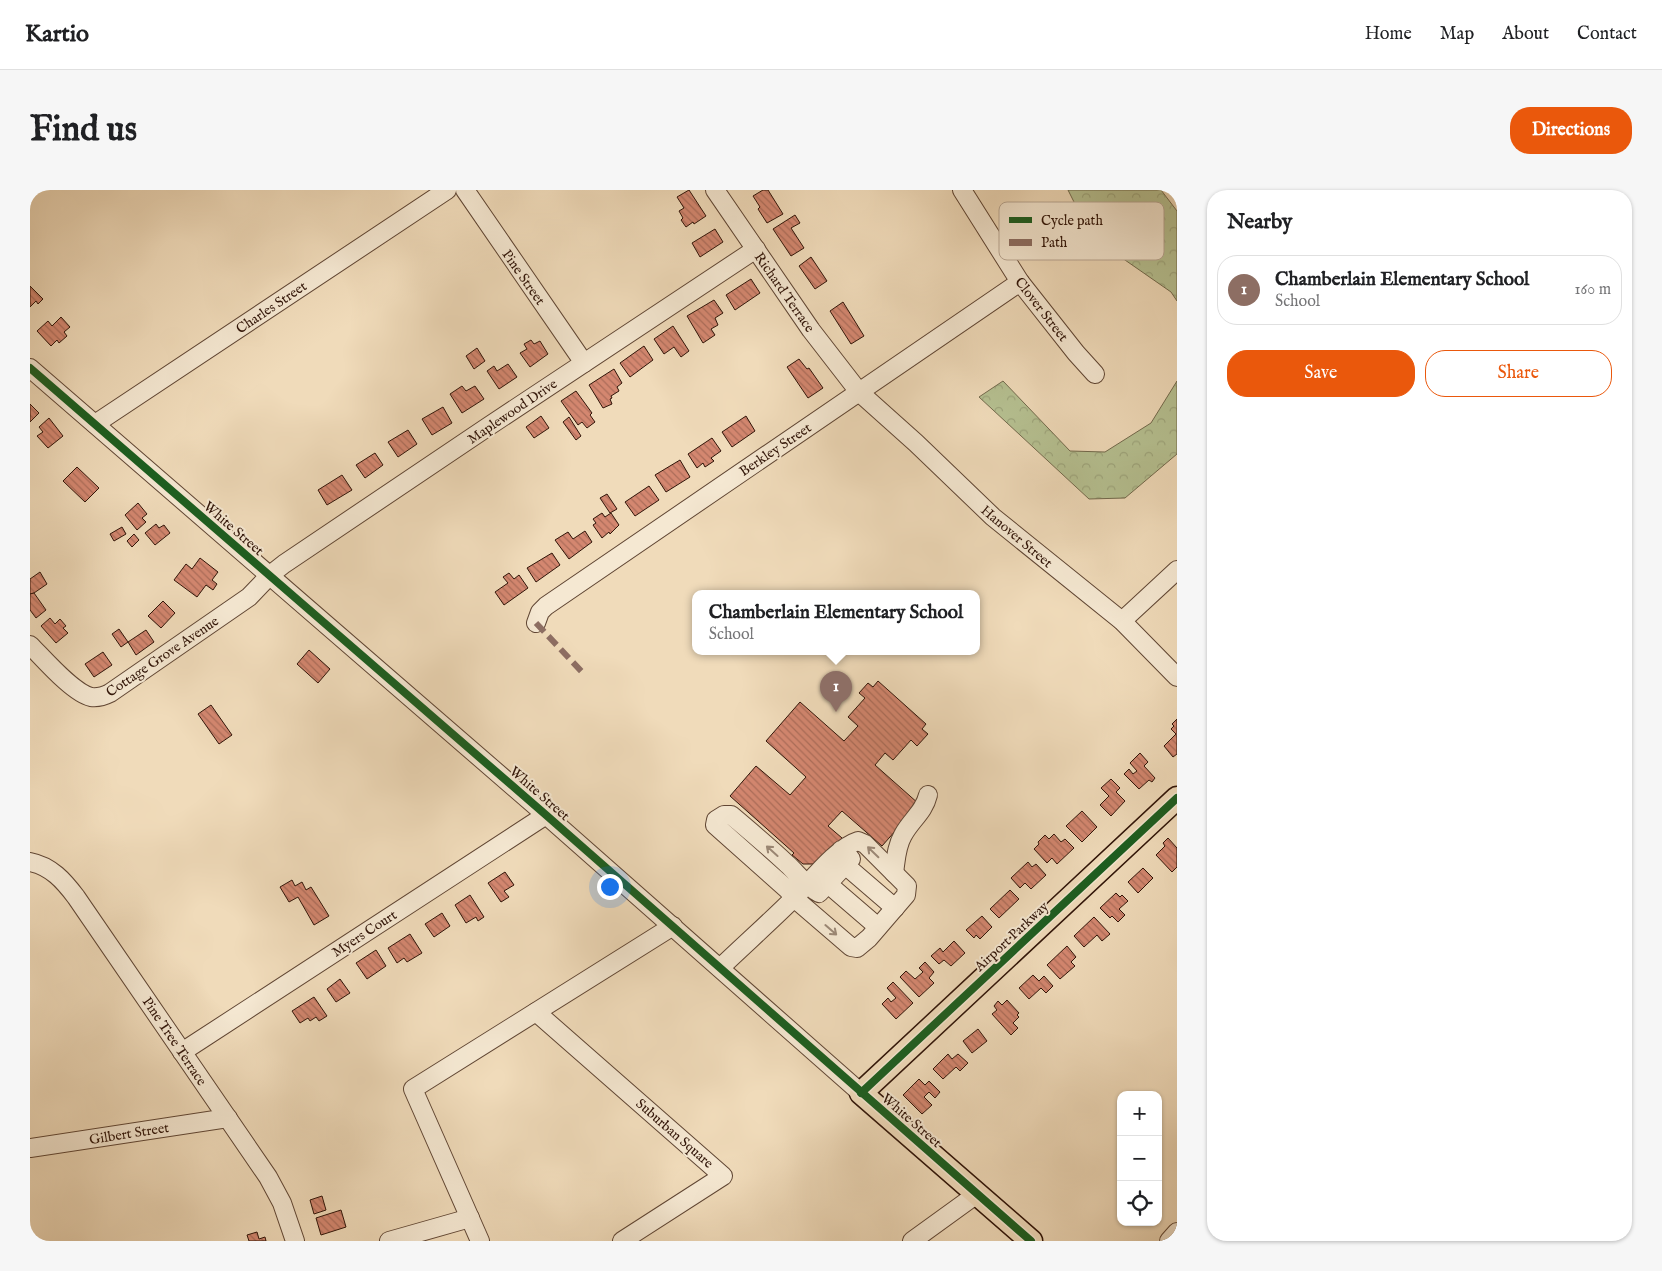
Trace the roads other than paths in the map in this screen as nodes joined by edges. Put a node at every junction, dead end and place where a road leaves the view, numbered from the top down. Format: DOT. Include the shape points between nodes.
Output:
graph roads {
  1 [pos="447,190"];
  2 [pos="465,190"];
  3 [pos="716,190"];
  4 [pos="962,190"];
  5 [pos="999,249"];
  6 [pos="756,250"];
  7 [pos="1006,260"];
  8 [pos="1020,282"];
  9 [pos="584,362"];
  10 [pos="30,368"];
  11 [pos="1095,374"];
  12 [pos="859,392"];
  13 [pos="95,424"];
  14 [pos="1177,570"];
  15 [pos="270,575"];
  16 [pos="1122,621"];
  17 [pos="536,623"];
  18 [pos="30,645"];
  19 [pos="1177,677"];
  20 [pos="928,795"];
  21 [pos="1177,798"];
  22 [pos="546,815"];
  23 [pos="843,857"];
  24 [pos="30,862"];
  25 [pos="894,873"];
  26 [pos="808,884"];
  27 [pos="828,884"];
  28 [pos="794,898"];
  29 [pos="895,908"];
  30 [pos="672,926"];
  31 [pos="878,927"];
  32 [pos="720,968"];
  33 [pos="536,1012"];
  34 [pos="182,1052"];
  35 [pos="861,1093"];
  36 [pos="228,1118"];
  37 [pos="30,1148"];
  38 [pos="977,1194"];
  39 [pos="470,1218"];
  40 [pos="1177,1232"];
  41 [pos="295,1241"];
  42 [pos="389,1241"];
  43 [pos="480,1241"];
  44 [pos="622,1241"];
  45 [pos="912,1241"];
  46 [pos="1031,1241"];
  47 [pos="1169,1241"];
  1 -- 13 [label="street, Charles Street"];
  2 -- 9 [label="street, Pine Street"];
  3 -- 6 [label="street, Richard Terrace"];
  4 -- 5 [label="street, Clover Street"];
  6 -- 9 [label="street, Maplewood Drive"];
  6 -- 12 [label="street, Richard Terrace"];
  7 -- 8 [label="street, Clover Street"];
  8 -- 11 [label="street, Clover Street"];
  8 -- 12 [label="street, Berkley Street"];
  9 -- 15 [label="street, Maplewood Drive"];
  10 -- 13 [label="street, White Street"];
  12 -- 16 [label="street, Hanover Street" via="993,517"];
  12 -- 17 [label="street, Berkley Street" via="546,606"];
  13 -- 15 [label="street, White Street"];
  14 -- 16 [label="street"];
  15 -- 18 [label="street, Cottage Grove Avenue" via="248,597 100,697 87,696 74,688"];
  15 -- 22 [label="street, White Street"];
  16 -- 19 [label="street, Hanover Street"];
  20 -- 25 [label="street" via="925,806 898,844"];
  21 -- 35 [label="main road, Airport Parkway"];
  22 -- 30 [label="street, White Street"];
  22 -- 34 [label="street, Myers Court"];
  25 -- 23 [label="street, one-way" via="858,841"];
  23 -- 26 [label="street"];
  23 -- 27 [label="street"];
  23 -- 29 [label="street"];
  24 -- 34 [label="street, Pine Tree Terrace" via="44,866 69,888"];
  25 -- 29 [label="street" via="907,886 906,894"];
  26 -- 27 [label="street" via="819,893"];
  26 -- 28 [label="street"];
  26 -- 28 [label="street, one-way" via="731,815 716,820 715,825"];
  27 -- 31 [label="street"];
  28 -- 31 [label="street, one-way" via="851,947 858,948"];
  28 -- 32 [label="street"];
  29 -- 31 [label="street"];
  30 -- 32 [label="street, White Street"];
  30 -- 33 [label="street"];
  32 -- 35 [label="street, White Street"];
  33 -- 39 [label="street" via="413,1088"];
  33 -- 44 [label="street, Suburban Square" via="723,1176"];
  34 -- 36 [label="street, Pine Tree Terrace"];
  35 -- 38 [label="main road, White Street"];
  36 -- 37 [label="street, Gilbert Street"];
  36 -- 41 [label="street, Pine Tree Terrace" via="278,1194"];
  38 -- 45 [label="street"];
  38 -- 46 [label="main road, White Street"];
  39 -- 42 [label="street"];
  39 -- 43 [label="street"];
  40 -- 47 [label="street"];
}
